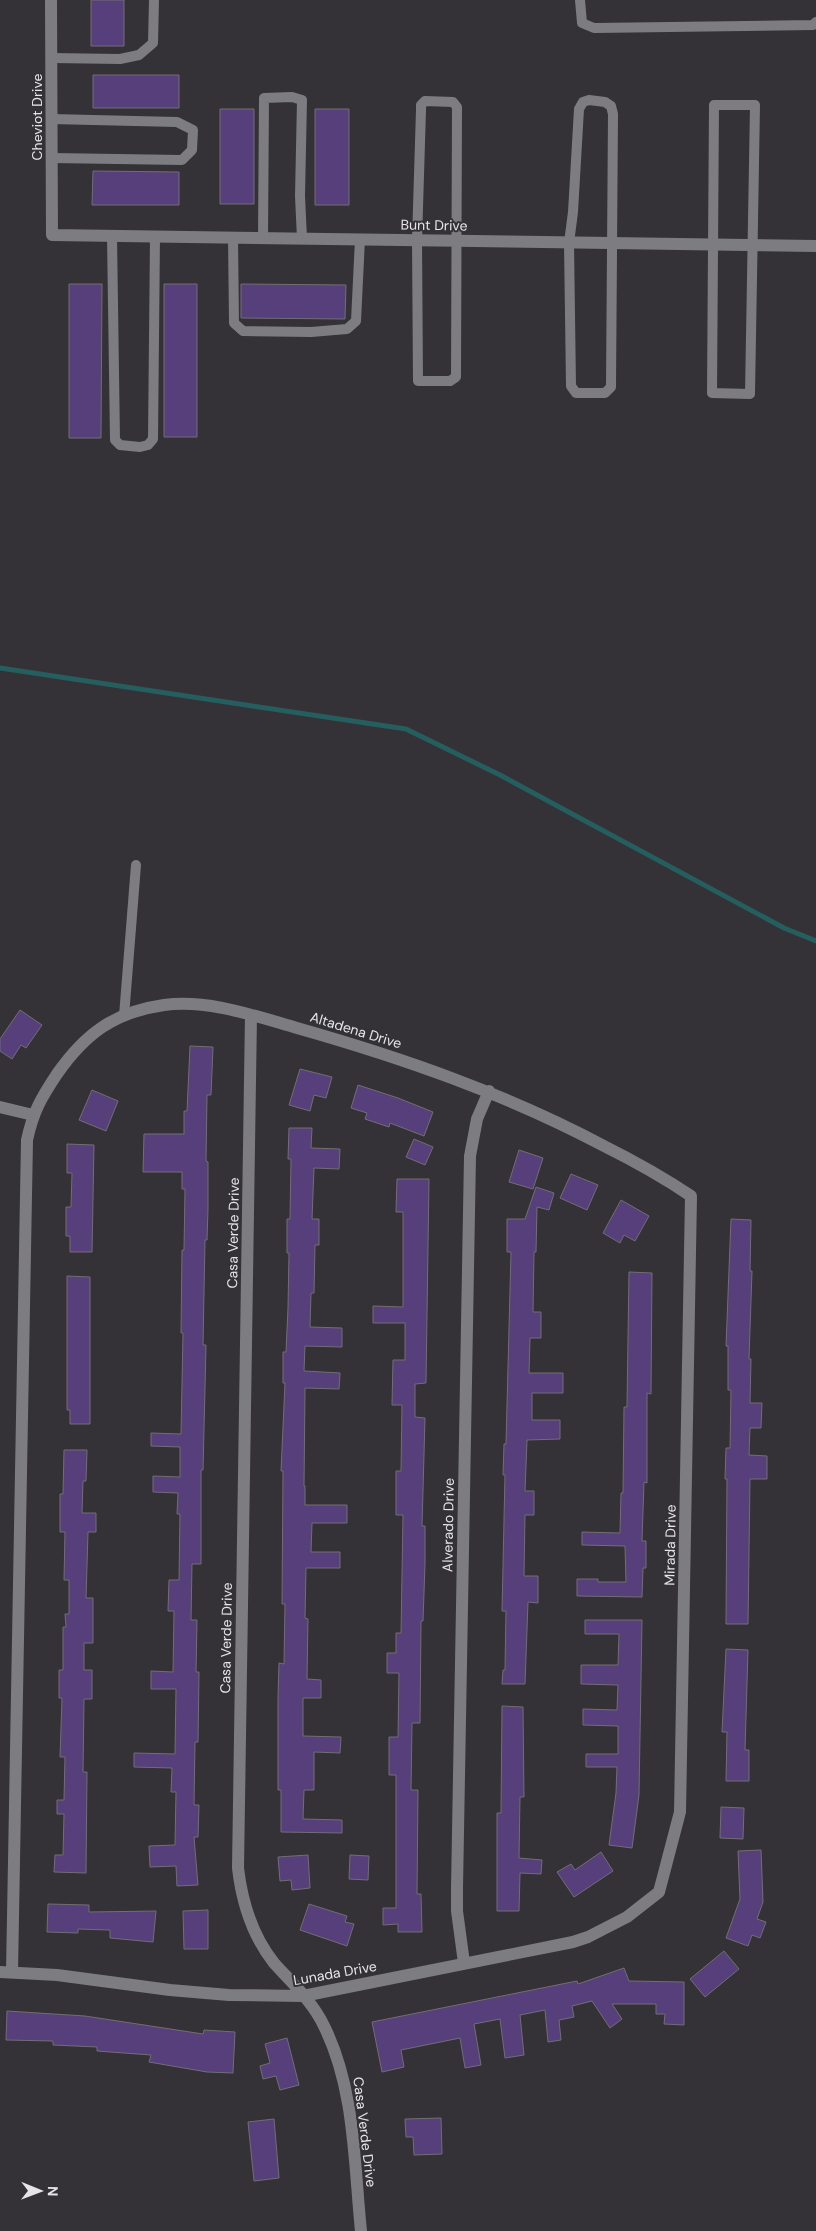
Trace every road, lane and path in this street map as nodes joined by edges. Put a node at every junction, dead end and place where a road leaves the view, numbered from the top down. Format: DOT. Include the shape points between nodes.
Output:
graph roads {
  1 [pos="51,0"];
  2 [pos="154,0"];
  3 [pos="580,0"];
  4 [pos="816,22"];
  5 [pos="51,58"];
  6 [pos="52,119"];
  7 [pos="52,158"];
  8 [pos="52,235"];
  9 [pos="112,236"];
  10 [pos="155,236"];
  11 [pos="233,237"];
  12 [pos="263,238"];
  13 [pos="302,238"];
  14 [pos="360,239"];
  15 [pos="417,240"];
  16 [pos="458,241"];
  17 [pos="569,243"];
  18 [pos="612,243"];
  19 [pos="712,245"];
  20 [pos="752,245"];
  21 [pos="816,246"];
  22 [pos="136,865"];
  23 [pos="252,1015"];
  24 [pos="124,1016"];
  25 [pos="489,1091"];
  26 [pos="0,1108"];
  27 [pos="33,1115"];
  28 [pos="691,1196"];
  29 [pos="659,1892"];
  30 [pos="464,1963"];
  31 [pos="6,1972"];
  32 [pos="303,1996"];
  33 [pos="361,2231"];
  1 -- 5 [label="street, Cheviot Drive"];
  2 -- 5 [label="lane" via="153,43 139,55 120,59"];
  3 -- 4 [label="lane" via="582,23 594,28 813,25"];
  5 -- 6 [label="street, Cheviot Drive"];
  6 -- 7 [label="street, Cheviot Drive"];
  6 -- 7 [label="lane" via="177,122 193,130 192,150 182,160"];
  7 -- 8 [label="street, Cheviot Drive"];
  8 -- 9 [label="street, Bunt Drive"];
  9 -- 10 [label="street, Bunt Drive"];
  9 -- 10 [label="lane" via="115,440 120,445 140,447 148,446 153,439"];
  10 -- 11 [label="street, Bunt Drive"];
  11 -- 12 [label="street, Bunt Drive"];
  11 -- 14 [label="lane" via="234,323 243,331 347,330 356,322"];
  12 -- 13 [label="street, Bunt Drive"];
  12 -- 13 [label="lane" via="264,98 292,97 302,100"];
  13 -- 14 [label="street, Bunt Drive"];
  14 -- 15 [label="street, Bunt Drive"];
  15 -- 16 [label="street, Bunt Drive"];
  15 -- 16 [label="lane" via="421,105 426,101 447,101 454,102 457,107"];
  15 -- 16 [label="lane" via="418,382 450,381 456,377"];
  16 -- 17 [label="street, Bunt Drive"];
  17 -- 18 [label="street, Bunt Drive"];
  17 -- 18 [label="lane" via="579,109 583,102 589,100 605,102 611,106 613,114"];
  17 -- 18 [label="lane" via="571,386 576,393 605,394 611,387"];
  18 -- 19 [label="street, Bunt Drive"];
  19 -- 20 [label="street, Bunt Drive"];
  19 -- 20 [label="lane" via="714,105 755,105"];
  19 -- 20 [label="lane" via="712,393 750,394"];
  20 -- 21 [label="street, Bunt Drive"];
  22 -- 24 [label="lane"];
  23 -- 24 [label="street, Altadena Drive" via="180,1003"];
  23 -- 25 [label="street, Altadena Drive" via="368,1048"];
  23 -- 32 [label="street, Casa Verde Drive" via="238,1868 245,1906 257,1936"];
  24 -- 27 [label="street, Altadena Drive" via="96,1030 74,1050 40,1099"];
  25 -- 28 [label="street, Altadena Drive" via="570,1127 663,1177"];
  25 -- 30 [label="street, Alverado Drive" via="477,1119 470,1156 457,1888"];
  26 -- 27 [label="street"];
  27 -- 31 [label="street, Altadena Drive" via="27,1140"];
  28 -- 29 [label="street, Mirada Drive" via="680,1812"];
  29 -- 30 [label="street, Lunada Drive" via="627,1917 588,1937"];
  30 -- 32 [label="street, Lunada Drive"];
  31 -- 32 [label="street, Lunada Drive" via="229,1995"];
  32 -- 33 [label="street, Casa Verde Drive" via="324,2024 344,2077"];
}
